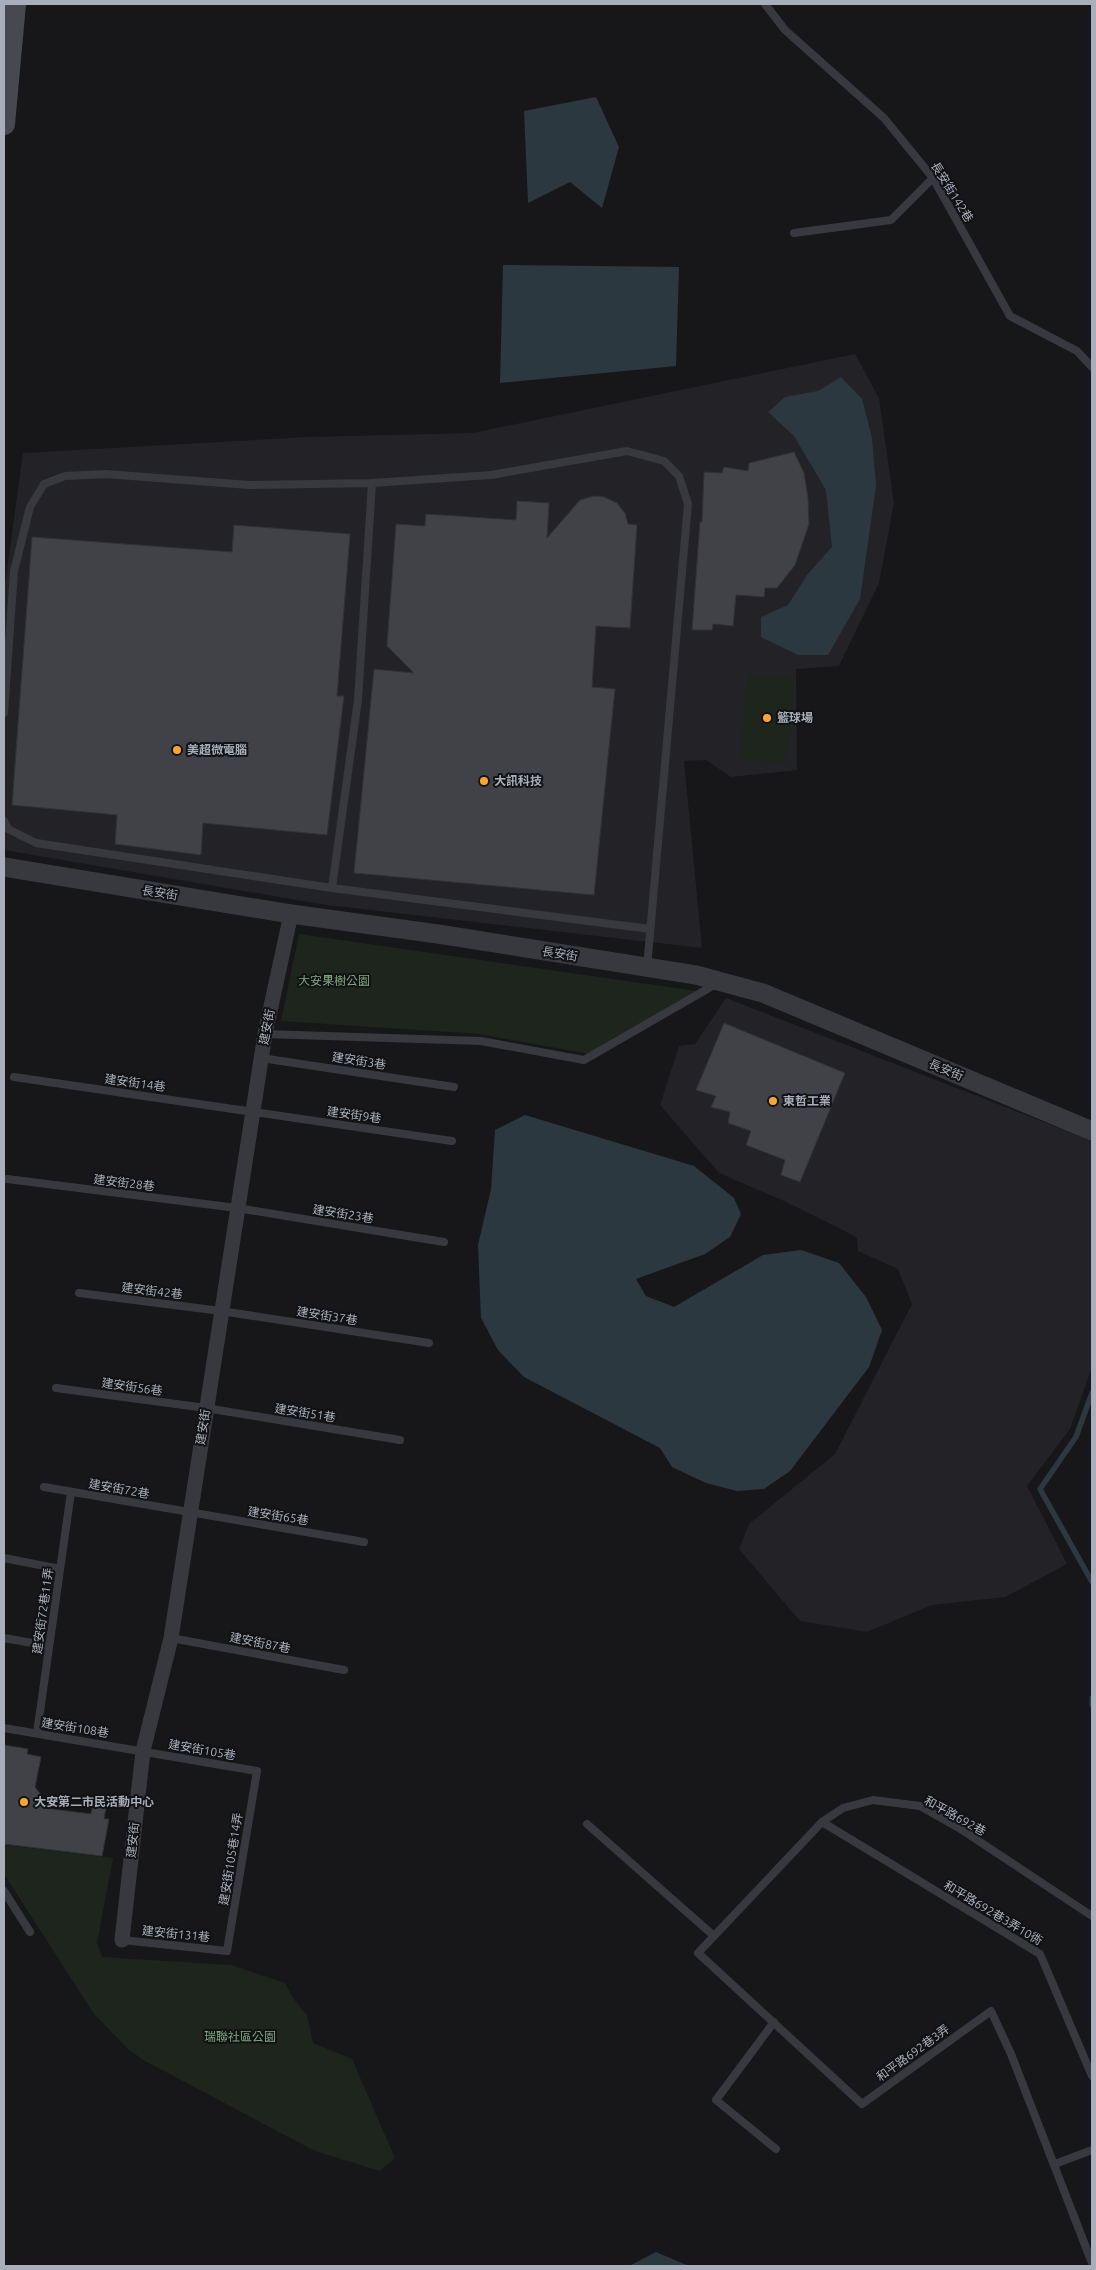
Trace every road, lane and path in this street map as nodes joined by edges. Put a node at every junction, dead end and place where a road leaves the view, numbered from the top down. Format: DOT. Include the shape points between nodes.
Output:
graph roads {
  1 [pos="15,4"];
  2 [pos="765,4"];
  3 [pos="4,115"];
  4 [pos="933,178"];
  5 [pos="794,233"];
  6 [pos="1092,367"];
  7 [pos="372,483"];
  8 [pos="4,713"];
  9 [pos="4,821"];
  10 [pos="4,867"];
  11 [pos="332,888"];
  12 [pos="291,914"];
  13 [pos="650,928"];
  14 [pos="647,967"];
  15 [pos="720,982"];
  16 [pos="265,1034"];
  17 [pos="261,1058"];
  18 [pos="14,1077"];
  19 [pos="454,1087"];
  20 [pos="253,1112"];
  21 [pos="1092,1131"];
  22 [pos="452,1141"];
  23 [pos="7,1179"];
  24 [pos="238,1208"];
  25 [pos="444,1242"];
  26 [pos="80,1293"];
  27 [pos="221,1311"];
  28 [pos="429,1343"];
  29 [pos="56,1388"];
  30 [pos="206,1408"];
  31 [pos="400,1440"];
  32 [pos="44,1487"];
  33 [pos="71,1492"];
  34 [pos="189,1513"];
  35 [pos="364,1542"];
  36 [pos="4,1558"];
  37 [pos="60,1569"];
  38 [pos="4,1638"];
  39 [pos="171,1638"];
  40 [pos="49,1646"];
  41 [pos="344,1670"];
  42 [pos="4,1728"];
  43 [pos="37,1733"];
  44 [pos="143,1751"];
  45 [pos="257,1770"];
  46 [pos="822,1822"];
  47 [pos="587,1824"];
  48 [pos="4,1891"];
  49 [pos="1092,1916"];
  50 [pos="30,1932"];
  51 [pos="714,1936"];
  52 [pos="122,1940"];
  53 [pos="228,1951"];
  54 [pos="698,1953"];
  55 [pos="774,2022"];
  56 [pos="1092,2076"];
  57 [pos="776,2150"];
  58 [pos="1092,2150"];
  59 [pos="1055,2164"];
  60 [pos="1090,2250"];
  61 [pos="1092,2263"];
  1 -- 3 [label="main road"];
  2 -- 4 [label="lane, 長安街142巷" via="785,30 884,118"];
  4 -- 5 [label="lane" via="891,220"];
  4 -- 6 [label="lane, 長安街142巷" via="1010,316 1077,351"];
  7 -- 8 [label="lane" via="249,485 106,474 65,476 44,484 30,508 14,571"];
  7 -- 11 [label="lane" via="358,700"];
  7 -- 13 [label="lane" via="491,475 626,451 664,461 679,476 688,504"];
  9 -- 11 [label="lane" via="8,829 36,843"];
  10 -- 12 [label="street, 長安街"];
  11 -- 13 [label="lane"];
  12 -- 14 [label="street, 長安街"];
  12 -- 16 [label="street, 建安街"];
  13 -- 14 [label="lane"];
  14 -- 15 [label="street, 長安街"];
  15 -- 16 [label="lane" via="584,1060 481,1041"];
  15 -- 21 [label="street, 長安街" via="763,993"];
  16 -- 17 [label="street, 建安街"];
  17 -- 19 [label="lane, 建安街3巷"];
  17 -- 20 [label="street, 建安街"];
  18 -- 20 [label="lane, 建安街14巷"];
  20 -- 22 [label="lane, 建安街9巷"];
  20 -- 24 [label="street, 建安街"];
  23 -- 24 [label="lane, 建安街28巷"];
  24 -- 25 [label="lane, 建安街23巷"];
  24 -- 27 [label="street, 建安街"];
  26 -- 27 [label="lane, 建安街42巷"];
  27 -- 28 [label="lane, 建安街37巷"];
  27 -- 30 [label="street, 建安街"];
  29 -- 30 [label="lane, 建安街56巷"];
  30 -- 31 [label="lane, 建安街51巷"];
  30 -- 34 [label="street, 建安街"];
  32 -- 33 [label="lane, 建安街72巷"];
  33 -- 34 [label="lane, 建安街72巷"];
  33 -- 37 [label="lane, 建安街72巷11弄"];
  34 -- 35 [label="lane, 建安街65巷"];
  34 -- 39 [label="street, 建安街"];
  36 -- 37 [label="lane"];
  37 -- 40 [label="lane, 建安街72巷11弄"];
  38 -- 40 [label="lane"];
  39 -- 41 [label="lane, 建安街87巷"];
  39 -- 44 [label="street, 建安街"];
  40 -- 43 [label="lane, 建安街72巷11弄"];
  42 -- 43 [label="lane, 建安街108巷"];
  43 -- 44 [label="lane, 建安街108巷"];
  44 -- 45 [label="lane, 建安街105巷"];
  44 -- 52 [label="street, 建安街"];
  45 -- 53 [label="lane, 建安街105巷14弄"];
  46 -- 49 [label="lane, 和平路692巷" via="843,1808 873,1800 920,1806"];
  46 -- 51 [label="lane, 和平路692巷"];
  46 -- 56 [label="lane, 和平路692巷3弄10衖" via="1040,1954"];
  47 -- 51 [label="lane"];
  48 -- 50 [label="lane"];
  51 -- 54 [label="lane, 和平路692巷"];
  52 -- 53 [label="lane, 建安街131巷"];
  54 -- 55 [label="lane, 和平路692巷3弄"];
  55 -- 57 [label="lane" via="716,2100"];
  55 -- 59 [label="lane, 和平路692巷3弄" via="862,2104 991,2010"];
  58 -- 59 [label="lane"];
  59 -- 60 [label="lane"];
  60 -- 61 [label="lane"];
}
